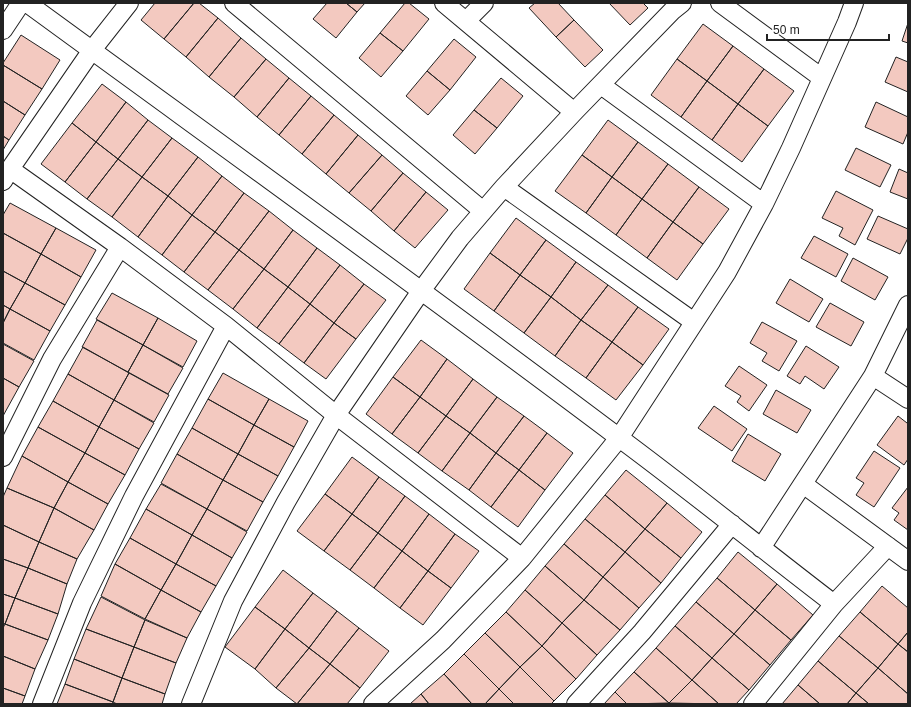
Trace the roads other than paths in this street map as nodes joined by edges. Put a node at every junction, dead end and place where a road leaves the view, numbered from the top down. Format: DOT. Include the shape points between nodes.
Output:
graph roads {
  1 [pos="21,3"];
  2 [pos="27,3"];
  3 [pos="129,3"];
  4 [pos="234,3"];
  5 [pos="444,3"];
  6 [pos="484,3"];
  7 [pos="682,3"];
  8 [pos="720,3"];
  9 [pos="854,3"];
  10 [pos="466,21"];
  11 [pos="3,30"];
  12 [pos="92,50"];
  13 [pos="822,78"];
  14 [pos="601,85"];
  15 [pos="574,112"];
  16 [pos="7,175"];
  17 [pos="504,187"];
  18 [pos="764,204"];
  19 [pos="483,211"];
  20 [pos="120,247"];
  21 [pos="421,291"];
  22 [pos="908,305"];
  23 [pos="694,322"];
  24 [pos="226,326"];
  25 [pos="873,376"];
  26 [pos="908,399"];
  27 [pos="336,416"];
  28 [pos="620,438"];
  29 [pos="3,457"];
  30 [pos="803,484"];
  31 [pos="732,524"];
  32 [pos="888,546"];
  33 [pos="761,548"];
  34 [pos="522,558"];
  35 [pos="908,561"];
  36 [pos="834,604"];
  37 [pos="42,704"];
  38 [pos="191,704"];
  39 [pos="373,704"];
  40 [pos="576,704"];
  41 [pos="753,704"];
  1 -- 11 [label="street"];
  2 -- 12 [label="street"];
  3 -- 12 [label="street"];
  4 -- 19 [label="street"];
  5 -- 10 [label="street"];
  6 -- 10 [label="street"];
  7 -- 14 [label="street"];
  8 -- 13 [label="street"];
  9 -- 13 [label="street"];
  10 -- 15 [label="street"];
  12 -- 16 [label="street"];
  12 -- 21 [label="street"];
  13 -- 18 [label="street"];
  14 -- 15 [label="street"];
  14 -- 18 [label="street"];
  15 -- 17 [label="street"];
  16 -- 20 [label="street"];
  17 -- 19 [label="street"];
  17 -- 23 [label="street"];
  18 -- 23 [label="street" via="727,272"];
  19 -- 21 [label="street"];
  20 -- 24 [label="street"];
  20 -- 29 [label="street" via="52,359"];
  21 -- 27 [label="street"];
  21 -- 28 [label="street"];
  22 -- 25 [label="street"];
  23 -- 28 [label="street"];
  24 -- 27 [label="street"];
  24 -- 37 [label="street" via="134,496 85,596"];
  25 -- 26 [label="street"];
  25 -- 30 [label="street"];
  27 -- 34 [label="street"];
  27 -- 38 [label="street" via="233,601"];
  28 -- 31 [label="street"];
  28 -- 34 [label="street"];
  30 -- 32 [label="street"];
  30 -- 33 [label="street"];
  31 -- 33 [label="street"];
  31 -- 40 [label="street" via="642,632"];
  32 -- 35 [label="street"];
  32 -- 36 [label="street"];
  33 -- 36 [label="street"];
  34 -- 39 [label="street" via="443,640"];
  36 -- 41 [label="street"];
}
